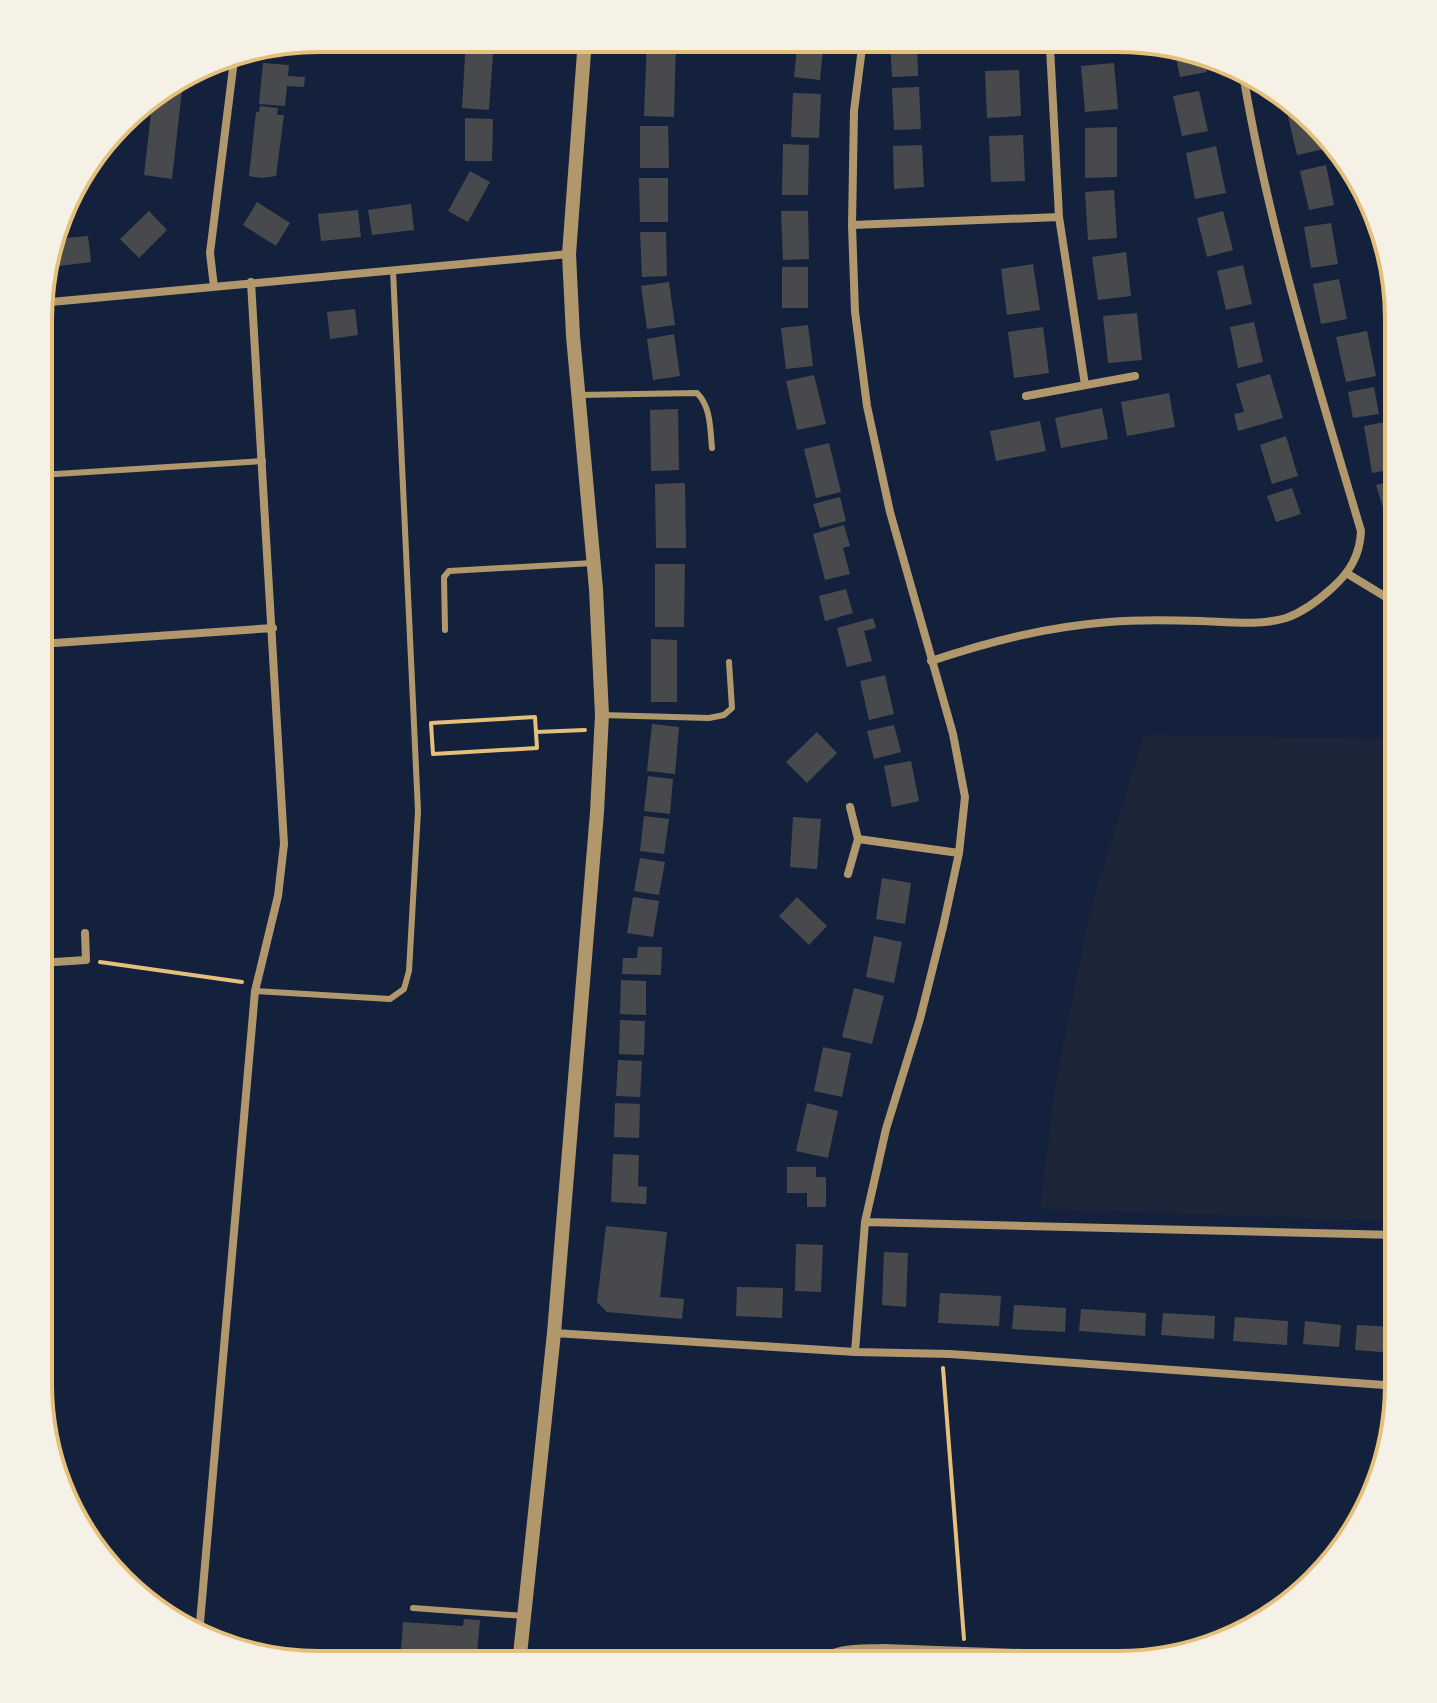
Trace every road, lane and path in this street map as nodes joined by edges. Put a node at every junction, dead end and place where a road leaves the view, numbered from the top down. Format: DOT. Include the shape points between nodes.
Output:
graph roads {
  1 [pos="584,52"];
  2 [pos="861,52"];
  3 [pos="1050,52"];
  4 [pos="233,66"];
  5 [pos="1245,84"];
  6 [pos="1059,217"];
  7 [pos="852,225"];
  8 [pos="569,254"];
  9 [pos="393,270"];
  10 [pos="251,282"];
  11 [pos="214,287"];
  12 [pos="53,302"];
  13 [pos="1135,376"];
  14 [pos="1085,385"];
  15 [pos="579,395"];
  16 [pos="1026,396"];
  17 [pos="712,448"];
  18 [pos="263,461"];
  19 [pos="52,474"];
  20 [pos="594,563"];
  21 [pos="1348,574"];
  22 [pos="1385,596"];
  23 [pos="273,628"];
  24 [pos="445,630"];
  25 [pos="52,643"];
  26 [pos="931,661"];
  27 [pos="729,662"];
  28 [pos="602,722"];
  29 [pos="536,732"];
  30 [pos="850,807"];
  31 [pos="858,839"];
  32 [pos="959,853"];
  33 [pos="848,874"];
  34 [pos="85,933"];
  35 [pos="86,960"];
  36 [pos="52,962"];
  37 [pos="256,987"];
  38 [pos="865,1222"];
  39 [pos="1384,1235"];
  40 [pos="554,1333"];
  41 [pos="855,1352"];
  42 [pos="942,1354"];
  43 [pos="1384,1385"];
  44 [pos="413,1608"];
  45 [pos="525,1616"];
  46 [pos="200,1623"];
  47 [pos="521,1650"];
  48 [pos="843,1650"];
  49 [pos="905,1650"];
  50 [pos="965,1650"];
  1 -- 8 [label="street"];
  2 -- 7 [label="street" via="854,111"];
  3 -- 6 [label="street"];
  4 -- 11 [label="street" via="210,253"];
  5 -- 21 [label="street" via="1293,302 1361,531"];
  6 -- 7 [label="street"];
  6 -- 14 [label="street"];
  7 -- 26 [label="street" via="855,312 867,406"];
  8 -- 9 [label="street"];
  8 -- 15 [label="street"];
  9 -- 10 [label="street"];
  9 -- 37 [label="lane" via="418,811 409,971 404,989 390,999"];
  10 -- 11 [label="street"];
  10 -- 18 [label="street"];
  11 -- 12 [label="street"];
  13 -- 14 [label="street"];
  14 -- 16 [label="street"];
  15 -- 17 [label="lane" via="697,393 708,410"];
  15 -- 20 [label="street"];
  18 -- 19 [label="lane"];
  18 -- 23 [label="street"];
  20 -- 24 [label="lane" via="449,571 444,577"];
  20 -- 28 [label="street"];
  21 -- 22 [label="street"];
  21 -- 26 [label="street" via="1320,599 1286,618 1063,627 1004,637"];
  23 -- 25 [label="street"];
  23 -- 37 [label="street" via="284,844 278,896"];
  26 -- 32 [label="street" via="965,797"];
  27 -- 28 [label="lane" via="732,708 724,715"];
  28 -- 29 [label="path"];
  28 -- 40 [label="street"];
  29 -- 29 [label="path" via="537,748 433,754 431,723 535,717"];
  30 -- 31 [label="street"];
  31 -- 32 [label="street"];
  31 -- 33 [label="street"];
  32 -- 38 [label="street"];
  34 -- 35 [label="street"];
  35 -- 36 [label="street"];
  35 -- 37 [label="path"];
  37 -- 46 [label="street"];
  38 -- 39 [label="street"];
  38 -- 41 [label="street"];
  40 -- 41 [label="street"];
  40 -- 45 [label="street"];
  41 -- 42 [label="street"];
  42 -- 43 [label="street"];
  42 -- 50 [label="path"];
  44 -- 45 [label="lane"];
  45 -- 47 [label="street"];
  48 -- 49 [label="street"];
}
